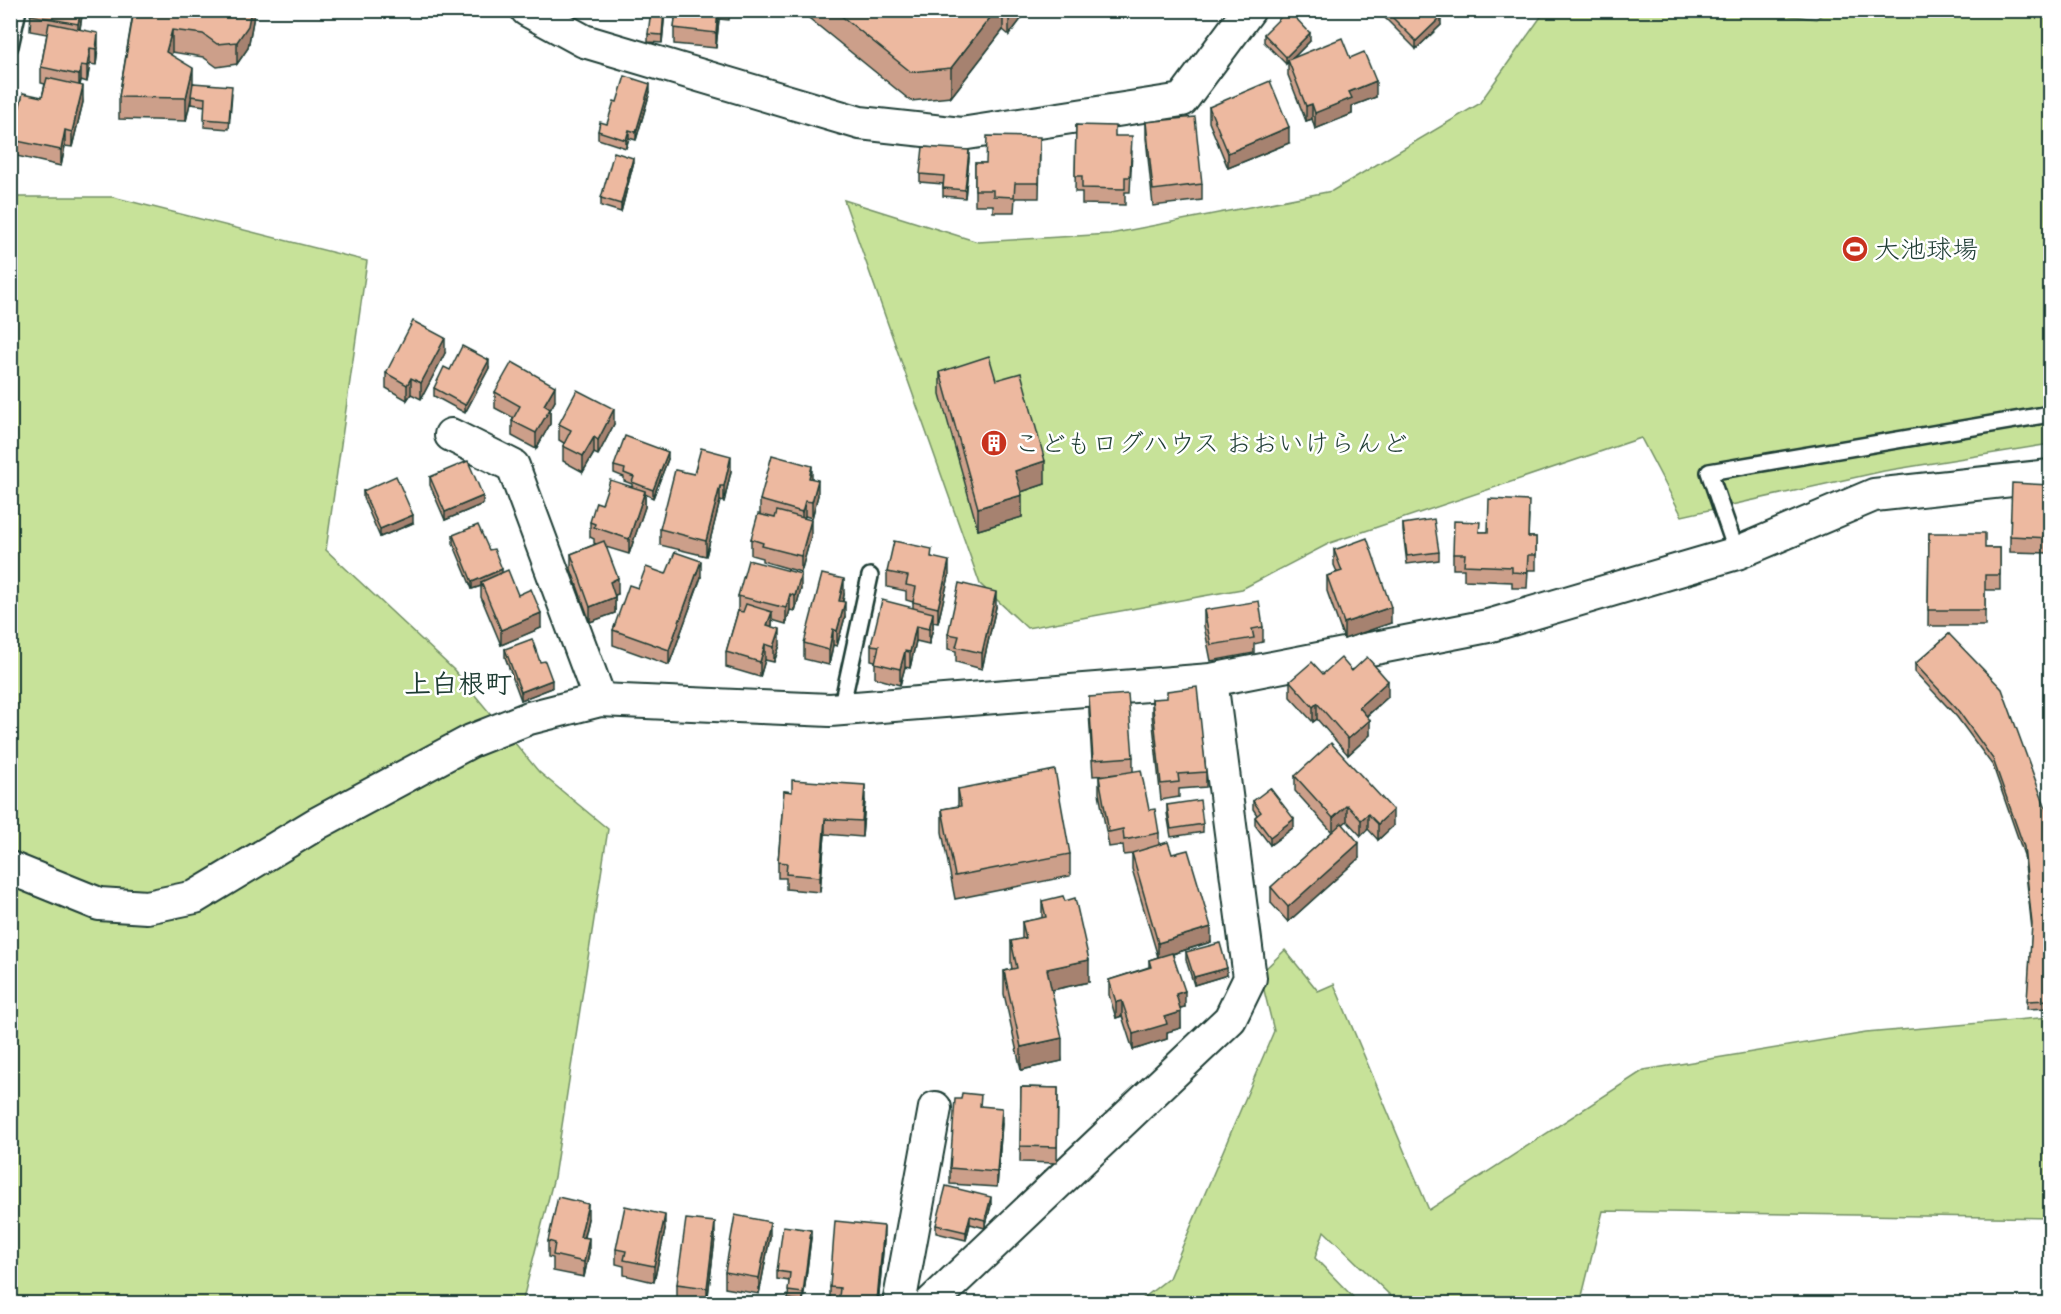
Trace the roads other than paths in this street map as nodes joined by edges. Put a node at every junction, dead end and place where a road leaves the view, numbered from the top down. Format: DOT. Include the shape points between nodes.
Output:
graph roads {
  1 [pos="18,10"];
  2 [pos="527,10"];
  3 [pos="1249,10"];
  4 [pos="10,46"];
  5 [pos="2050,414"];
  6 [pos="451,435"];
  7 [pos="2050,476"];
  8 [pos="1737,553"];
  9 [pos="870,576"];
  10 [pos="1211,680"];
  11 [pos="600,700"];
  12 [pos="841,709"];
  13 [pos="10,868"];
  14 [pos="935,1108"];
  15 [pos="899,1304"];
  16 [pos="930,1304"];
  1 -- 4 [label="lane"];
  2 -- 3 [label="street" via="584,41 860,123 961,134 1182,100"];
  5 -- 8 [label="lane" via="1709,472"];
  6 -- 11 [label="street" via="513,466"];
  7 -- 8 [label="street" via="1874,495"];
  8 -- 10 [label="street" via="1488,626"];
  9 -- 12 [label="lane"];
  10 -- 12 [label="street"];
  10 -- 16 [label="street" via="1250,978 1230,1019"];
  11 -- 12 [label="street"];
  11 -- 13 [label="street" via="529,718 471,741 318,823 195,897 147,907 99,904"];
  14 -- 15 [label="street"];
}
